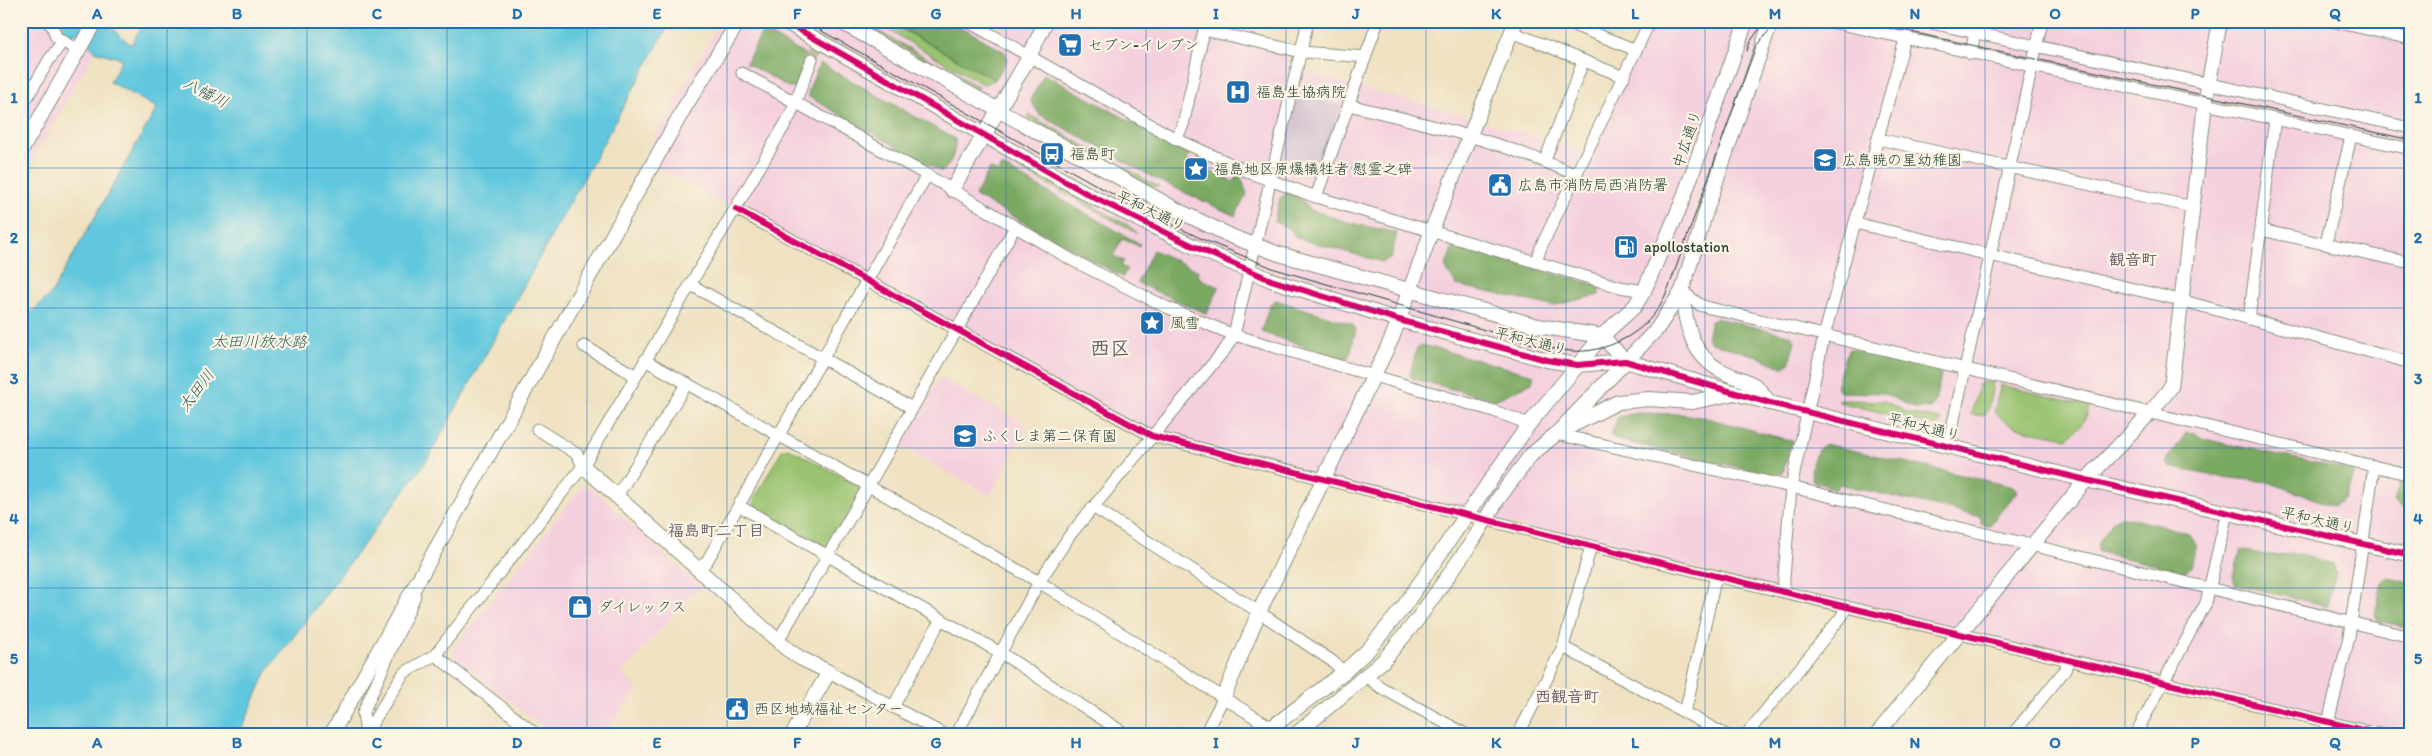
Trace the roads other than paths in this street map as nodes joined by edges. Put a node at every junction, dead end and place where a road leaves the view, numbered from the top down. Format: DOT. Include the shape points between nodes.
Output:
graph roads {
  1 [pos="46,21"];
  2 [pos="95,21"];
  3 [pos="739,21"];
  4 [pos="784,21"];
  5 [pos="839,21"];
  6 [pos="967,21"];
  7 [pos="1046,21"];
  8 [pos="1308,21"];
  9 [pos="1378,21"];
  10 [pos="1562,21"];
  11 [pos="1650,21"];
  12 [pos="1746,21"];
  13 [pos="1771,21"];
  14 [pos="1827,21"];
  15 [pos="1910,21"];
  16 [pos="1922,21"];
  17 [pos="2042,21"];
  18 [pos="2220,21"];
  19 [pos="2331,21"];
  20 [pos="1205,26"];
  21 [pos="1514,27"];
  22 [pos="1976,27"];
  23 [pos="1905,39"];
  24 [pos="2411,39"];
  25 [pos="63,41"];
  26 [pos="2037,45"];
  27 [pos="80,46"];
  28 [pos="1636,50"];
  29 [pos="1302,52"];
  30 [pos="1972,54"];
  31 [pos="1029,57"];
  32 [pos="1366,57"];
  33 [pos="812,59"];
  34 [pos="1583,62"];
  35 [pos="2032,67"];
  36 [pos="742,73"];
  37 [pos="1624,78"];
  38 [pos="2209,83"];
  39 [pos="796,103"];
  40 [pos="2205,104"];
  41 [pos="1349,105"];
  42 [pos="21,108"];
  43 [pos="998,111"];
  44 [pos="2275,119"];
  45 [pos="2411,128"];
  46 [pos="984,136"];
  47 [pos="1470,136"];
  48 [pos="2351,136"];
  49 [pos="1176,139"];
  50 [pos="1878,139"];
  51 [pos="2411,149"];
  52 [pos="21,151"];
  53 [pos="1545,160"];
  54 [pos="2010,168"];
  55 [pos="928,175"];
  56 [pos="1576,175"];
  57 [pos="1271,180"];
  58 [pos="952,190"];
  59 [pos="1316,198"];
  60 [pos="2192,207"];
  61 [pos="736,209"];
  62 [pos="1855,223"];
  63 [pos="1015,227"];
  64 [pos="2261,230"];
  65 [pos="1432,232"];
  66 [pos="2326,244"];
  67 [pos="1254,245"];
  68 [pos="1991,256"];
  69 [pos="1536,262"];
  70 [pos="2411,263"];
  71 [pos="1249,270"];
  72 [pos="867,282"];
  73 [pos="691,285"];
  74 [pos="1408,291"];
  75 [pos="1644,291"];
  76 [pos="1682,291"];
  77 [pos="2180,300"];
  78 [pos="2249,319"];
  79 [pos="1399,320"];
  80 [pos="957,332"];
  81 [pos="1234,335"];
  82 [pos="1602,336"];
  83 [pos="1824,336"];
  84 [pos="584,346"];
  85 [pos="824,358"];
  86 [pos="645,360"];
  87 [pos="1625,361"];
  88 [pos="2411,363"];
  89 [pos="1577,365"];
  90 [pos="1965,369"];
  91 [pos="636,376"];
  92 [pos="1372,377"];
  93 [pos="686,384"];
  94 [pos="1734,394"];
  95 [pos="1770,403"];
  96 [pos="912,408"];
  97 [pos="1808,412"];
  98 [pos="2150,413"];
  99 [pos="1529,424"];
  100 [pos="537,429"];
  101 [pos="1556,434"];
  102 [pos="780,436"];
  103 [pos="1152,436"];
  104 [pos="1948,446"];
  105 [pos="583,466"];
  106 [pos="2374,466"];
  107 [pos="2411,475"];
  108 [pos="1322,479"];
  109 [pos="2086,480"];
  110 [pos="870,485"];
  111 [pos="1791,487"];
  112 [pos="617,496"];
  113 [pos="738,506"];
  114 [pos="1093,507"];
  115 [pos="2227,512"];
  116 [pos="1468,514"];
  117 [pos="1484,520"];
  118 [pos="437,543"];
  119 [pos="2362,543"];
  120 [pos="1592,546"];
  121 [pos="2031,546"];
  122 [pos="2411,555"];
  123 [pos="828,557"];
  124 [pos="699,570"];
  125 [pos="1716,576"];
  126 [pos="1039,582"];
  127 [pos="2210,589"];
  128 [pos="1783,591"];
  129 [pos="1846,606"];
  130 [pos="1259,612"];
  131 [pos="941,619"];
  132 [pos="2351,622"];
  133 [pos="1959,633"];
  134 [pos="2411,637"];
  135 [pos="778,641"];
  136 [pos="1562,647"];
  137 [pos="1001,653"];
  138 [pos="435,655"];
  139 [pos="2068,659"];
  140 [pos="829,672"];
  141 [pos="1344,672"];
  142 [pos="1367,677"];
  143 [pos="2163,682"];
  144 [pos="1223,699"];
  145 [pos="893,707"];
  146 [pos="1683,711"];
  147 [pos="2328,721"];
  148 [pos="1272,732"];
  149 [pos="365,734"];
  150 [pos="331,735"];
  151 [pos="537,735"];
  152 [pos="792,735"];
  153 [pos="945,735"];
  154 [pos="956,735"];
  155 [pos="1128,735"];
  156 [pos="1204,735"];
  157 [pos="1295,735"];
  158 [pos="1468,735"];
  159 [pos="1518,735"];
  160 [pos="1726,735"];
  161 [pos="1746,735"];
  162 [pos="1876,735"];
  163 [pos="2012,735"];
  164 [pos="2135,735"];
  165 [pos="2325,735"];
  166 [pos="2384,735"];
  1 -- 25 [label="street" via="52,25 56,37"];
  2 -- 27 [label="street"];
  3 -- 118 [label="street" via="686,105"];
  4 -- 46 [label="street, 平和大通り"];
  5 -- 43 [label="street, 平和大通り"];
  6 -- 31 [label="street"];
  7 -- 31 [label="street"];
  8 -- 29 [label="street"];
  9 -- 32 [label="street"];
  10 -- 28 [label="street"];
  11 -- 28 [label="street"];
  12 -- 75 [label="street, 中広通り" via="1682,202"];
  13 -- 76 [label="street"];
  14 -- 23 [label="street"];
  15 -- 23 [label="street"];
  16 -- 22 [label="street"];
  17 -- 26 [label="street"];
  18 -- 38 [label="street"];
  19 -- 24 [label="street"];
  20 -- 29 [label="street"];
  20 -- 49 [label="street" via="1183,125"];
  21 -- 34 [label="street"];
  21 -- 47 [label="street"];
  22 -- 26 [label="street"];
  22 -- 30 [label="street"];
  23 -- 30 [label="street"];
  23 -- 50 [label="street"];
  25 -- 27 [label="street"];
  25 -- 42 [label="street"];
  26 -- 35 [label="street"];
  26 -- 38 [label="street"];
  27 -- 52 [label="street"];
  28 -- 37 [label="street"];
  29 -- 32 [label="street"];
  29 -- 57 [label="street"];
  30 -- 35 [label="street"];
  31 -- 43 [label="street"];
  31 -- 49 [label="street"];
  32 -- 41 [label="street"];
  33 -- 39 [label="street"];
  34 -- 37 [label="street"];
  34 -- 53 [label="street"];
  35 -- 40 [label="street"];
  35 -- 54 [label="street"];
  36 -- 39 [label="street"];
  37 -- 56 [label="street"];
  38 -- 40 [label="street"];
  38 -- 45 [label="street"];
  39 -- 55 [label="street"];
  39 -- 61 [label="street"];
  40 -- 44 [label="street"];
  40 -- 60 [label="street"];
  41 -- 47 [label="street"];
  41 -- 59 [label="street"];
  43 -- 46 [label="street"];
  43 -- 67 [label="street, 平和大通り" via="1179,211"];
  44 -- 48 [label="street"];
  44 -- 64 [label="street"];
  46 -- 58 [label="street"];
  46 -- 71 [label="street, 平和大通り" via="1091,196"];
  47 -- 53 [label="street"];
  47 -- 65 [label="street"];
  48 -- 51 [label="street"];
  48 -- 66 [label="street"];
  49 -- 57 [label="street"];
  50 -- 54 [label="street"];
  50 -- 62 [label="street"];
  53 -- 56 [label="street"];
  54 -- 60 [label="street"];
  54 -- 68 [label="street"];
  55 -- 58 [label="street"];
  55 -- 72 [label="street"];
  56 -- 69 [label="street"];
  57 -- 59 [label="street"];
  57 -- 67 [label="street"];
  58 -- 63 [label="street"];
  59 -- 65 [label="street"];
  60 -- 77 [label="street"];
  61 -- 72 [label="street"];
  61 -- 73 [label="street"];
  62 -- 68 [label="street"];
  62 -- 83 [label="street"];
  63 -- 80 [label="street"];
  63 -- 81 [label="street" via="1127,288"];
  64 -- 66 [label="street"];
  64 -- 78 [label="street"];
  65 -- 69 [label="street"];
  65 -- 74 [label="street"];
  66 -- 70 [label="street"];
  67 -- 71 [label="street"];
  67 -- 74 [label="street, 平和大通り"];
  68 -- 77 [label="street"];
  68 -- 90 [label="street"];
  69 -- 75 [label="street"];
  71 -- 79 [label="street, 平和大通り" via="1271,280"];
  71 -- 81 [label="street"];
  72 -- 80 [label="street"];
  72 -- 85 [label="street"];
  73 -- 85 [label="street"];
  73 -- 86 [label="street"];
  74 -- 79 [label="street"];
  74 -- 82 [label="street, 平和大通り" via="1538,326"];
  75 -- 82 [label="street, 中広通り" via="1624,317"];
  76 -- 83 [label="street" via="1705,306"];
  76 -- 87 [label="street" via="1657,329"];
  76 -- 95 [label="street" via="1690,335 1701,355 1720,371 1754,385"];
  77 -- 78 [label="street"];
  77 -- 98 [label="street" via="2171,387"];
  78 -- 88 [label="street"];
  79 -- 89 [label="street, 平和大通り" via="1547,360"];
  79 -- 92 [label="street"];
  80 -- 96 [label="street"];
  80 -- 103 [label="street"];
  81 -- 92 [label="street"];
  81 -- 103 [label="street"];
  82 -- 87 [label="street"];
  82 -- 89 [label="street, 中広通り"];
  83 -- 90 [label="street"];
  83 -- 97 [label="street"];
  84 -- 91 [label="street"];
  85 -- 96 [label="street"];
  85 -- 102 [label="street"];
  86 -- 91 [label="street"];
  86 -- 93 [label="street"];
  87 -- 89 [label="street, 平和大通り"];
  87 -- 94 [label="street, 平和大通り"];
  87 -- 101 [label="street"];
  89 -- 99 [label="street, 中広通り"];
  90 -- 98 [label="street"];
  90 -- 104 [label="street"];
  91 -- 105 [label="street"];
  92 -- 99 [label="street"];
  92 -- 108 [label="street"];
  93 -- 102 [label="street"];
  93 -- 112 [label="street"];
  94 -- 95 [label="street, 平和大通り"];
  94 -- 101 [label="street" via="1692,402 1649,399 1618,402"];
  95 -- 97 [label="street, 平和大通り"];
  96 -- 110 [label="street"];
  97 -- 104 [label="street, 平和大通り"];
  97 -- 111 [label="street"];
  98 -- 106 [label="street"];
  98 -- 109 [label="street"];
  99 -- 116 [label="street, 中広通り"];
  100 -- 105 [label="street" via="577,454"];
  101 -- 111 [label="street"];
  101 -- 117 [label="street" via="1531,455"];
  102 -- 110 [label="street"];
  102 -- 113 [label="street"];
  103 -- 108 [label="street"];
  103 -- 114 [label="street"];
  104 -- 109 [label="street, 平和大通り"];
  105 -- 112 [label="street"];
  105 -- 138 [label="street"];
  106 -- 107 [label="street"];
  106 -- 119 [label="street"];
  108 -- 116 [label="street"];
  108 -- 130 [label="street"];
  109 -- 115 [label="street, 平和大通り"];
  109 -- 121 [label="street"];
  110 -- 123 [label="street"];
  110 -- 126 [label="street"];
  111 -- 121 [label="street"];
  111 -- 128 [label="street"];
  112 -- 124 [label="street"];
  113 -- 123 [label="street"];
  113 -- 124 [label="street"];
  114 -- 126 [label="street"];
  114 -- 130 [label="street"];
  115 -- 119 [label="street, 平和大通り"];
  115 -- 127 [label="street"];
  116 -- 117 [label="street"];
  116 -- 141 [label="street, 中広通り" via="1402,610"];
  117 -- 120 [label="street"];
  117 -- 142 [label="street" via="1417,620"];
  118 -- 149 [label="street" via="363,713"];
  118 -- 150 [label="street"];
  119 -- 122 [label="street, 平和大通り"];
  119 -- 132 [label="street"];
  120 -- 125 [label="street"];
  120 -- 136 [label="street"];
  121 -- 127 [label="street"];
  121 -- 133 [label="street"];
  123 -- 131 [label="street"];
  123 -- 135 [label="street"];
  124 -- 135 [label="street"];
  125 -- 128 [label="street"];
  125 -- 146 [label="street"];
  126 -- 137 [label="street"];
  126 -- 144 [label="street"];
  127 -- 132 [label="street"];
  127 -- 143 [label="street" via="2206,603"];
  128 -- 129 [label="street"];
  129 -- 133 [label="street"];
  129 -- 161 [label="street" via="1842,616"];
  130 -- 141 [label="street"];
  130 -- 144 [label="street"];
  131 -- 137 [label="street"];
  131 -- 145 [label="street"];
  132 -- 134 [label="street"];
  132 -- 147 [label="street"];
  133 -- 139 [label="street"];
  133 -- 162 [label="street"];
  135 -- 140 [label="street" via="800,658"];
  136 -- 146 [label="street"];
  136 -- 159 [label="street"];
  137 -- 154 [label="street"];
  137 -- 155 [label="street"];
  138 -- 149 [label="street" via="404,673"];
  138 -- 151 [label="street"];
  139 -- 143 [label="street"];
  139 -- 163 [label="street" via="2065,670"];
  140 -- 145 [label="street"];
  140 -- 152 [label="street"];
  141 -- 148 [label="street, 中広通り"];
  142 -- 157 [label="street"];
  142 -- 158 [label="street"];
  143 -- 147 [label="street"];
  143 -- 164 [label="street"];
  144 -- 148 [label="street"];
  144 -- 156 [label="street"];
  145 -- 153 [label="street"];
  146 -- 160 [label="street"];
  147 -- 165 [label="street"];
  147 -- 166 [label="street"];
}
